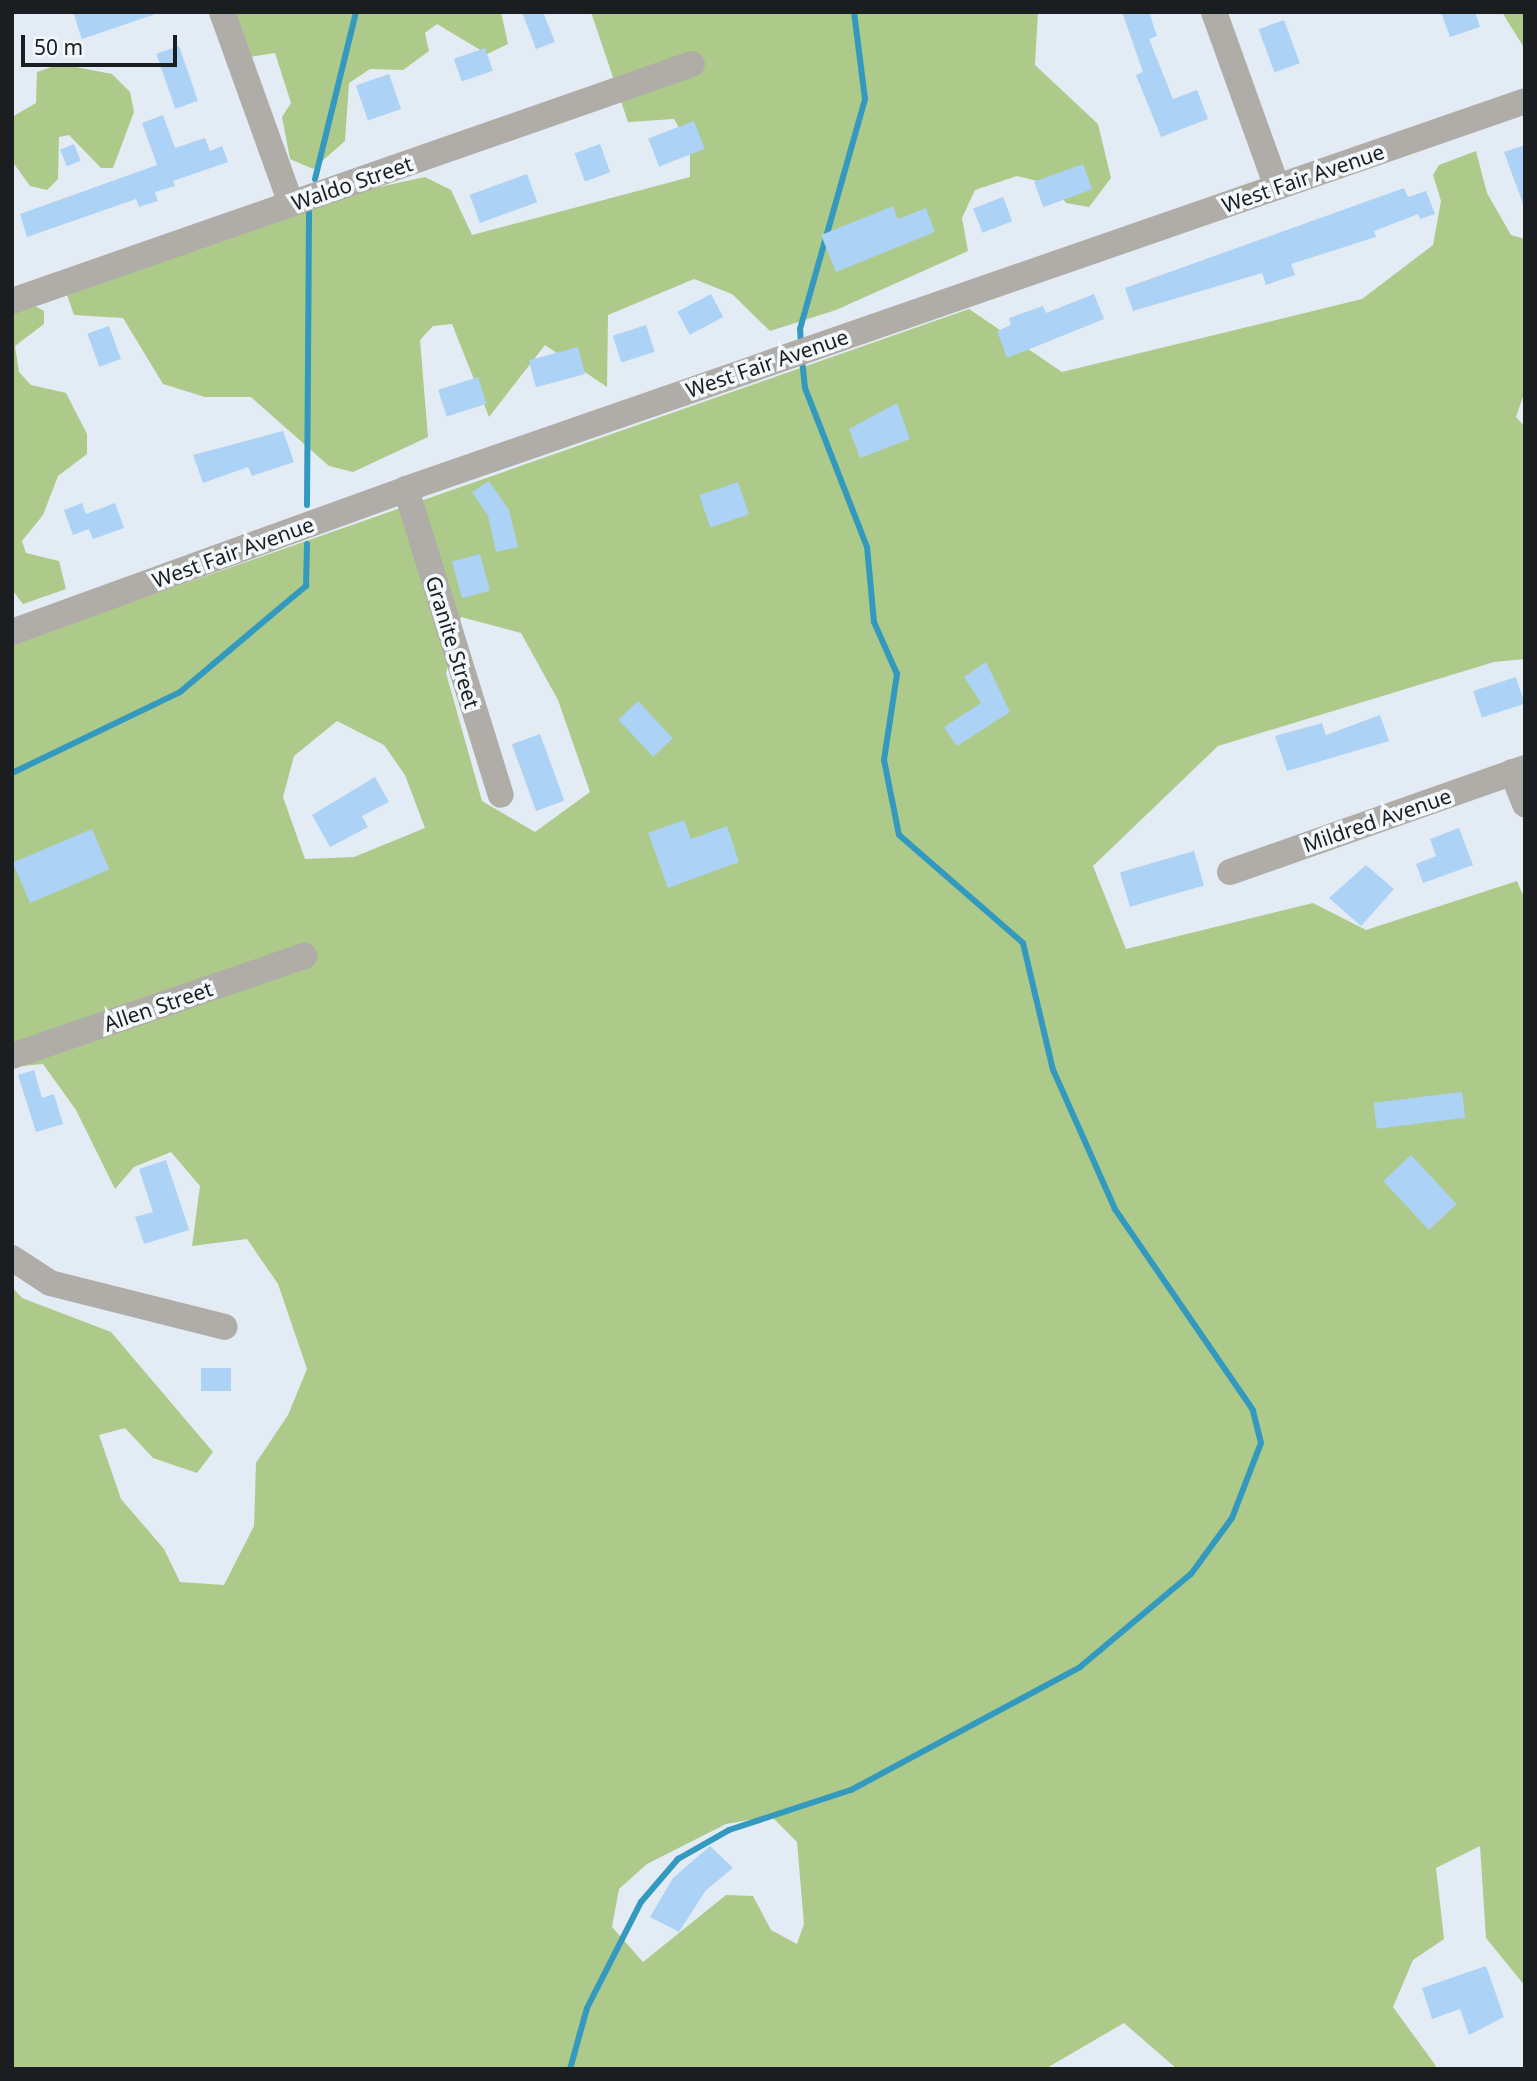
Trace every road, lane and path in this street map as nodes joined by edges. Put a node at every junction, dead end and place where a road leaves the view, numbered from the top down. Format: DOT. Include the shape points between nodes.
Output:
graph roads {
  1 [pos="222,12"];
  2 [pos="1214,12"];
  3 [pos="692,64"];
  4 [pos="1525,101"];
  5 [pos="1277,187"];
  6 [pos="291,204"];
  7 [pos="12,301"];
  8 [pos="405,489"];
  9 [pos="12,632"];
  10 [pos="1518,770"];
  11 [pos="501,795"];
  12 [pos="1525,805"];
  13 [pos="1230,872"];
  14 [pos="304,956"];
  15 [pos="12,1056"];
  16 [pos="12,1258"];
  17 [pos="225,1327"];
  1 -- 6 [label="street"];
  2 -- 5 [label="street"];
  3 -- 6 [label="street, Waldo Street"];
  4 -- 5 [label="street, West Fair Avenue"];
  5 -- 8 [label="street, West Fair Avenue"];
  6 -- 7 [label="street, Waldo Street"];
  8 -- 9 [label="street, West Fair Avenue"];
  8 -- 11 [label="street, Granite Street"];
  10 -- 12 [label="street"];
  10 -- 13 [label="street, Mildred Avenue"];
  14 -- 15 [label="street, Allen Street"];
  16 -- 17 [label="street" via="50,1283"];
}
